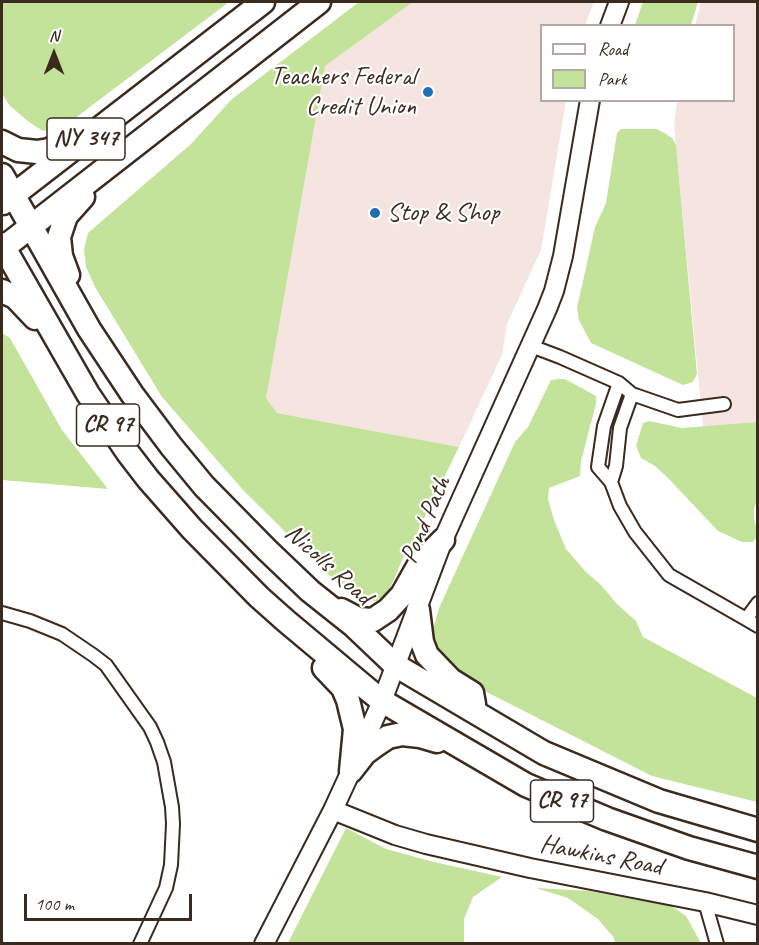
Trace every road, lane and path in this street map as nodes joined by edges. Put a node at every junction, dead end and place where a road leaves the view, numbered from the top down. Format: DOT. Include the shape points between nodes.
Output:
graph roads {
  1 [pos="263,2"];
  2 [pos="319,2"];
  3 [pos="619,2"];
  4 [pos="611,24"];
  5 [pos="159,82"];
  6 [pos="590,102"];
  7 [pos="2,142"];
  8 [pos="116,160"];
  9 [pos="2,176"];
  10 [pos="7,200"];
  11 [pos="31,227"];
  12 [pos="2,247"];
  13 [pos="2,291"];
  14 [pos="89,329"];
  15 [pos="55,338"];
  16 [pos="531,346"];
  17 [pos="619,383"];
  18 [pos="632,394"];
  19 [pos="724,404"];
  20 [pos="600,454"];
  21 [pos="617,455"];
  22 [pos="611,482"];
  23 [pos="443,540"];
  24 [pos="310,591"];
  25 [pos="758,603"];
  26 [pos="418,610"];
  27 [pos="2,613"];
  28 [pos="746,619"];
  29 [pos="286,621"];
  30 [pos="758,626"];
  31 [pos="395,665"];
  32 [pos="382,701"];
  33 [pos="473,711"];
  34 [pos="466,750"];
  35 [pos="351,771"];
  36 [pos="333,810"];
  37 [pos="758,830"];
  38 [pos="758,867"];
  39 [pos="705,902"];
  40 [pos="758,915"];
  41 [pos="140,944"];
  42 [pos="264,944"];
  43 [pos="717,944"];
  1 -- 5 [label="highway, NY 347"];
  2 -- 8 [label="highway, NY 347"];
  3 -- 4 [label="street"];
  5 -- 7 [label="highway" via="49,150 25,152"];
  5 -- 10 [label="highway, NY 347"];
  6 -- 16 [label="street, Pond Path" via="558,274"];
  8 -- 11 [label="highway, NY 347"];
  8 -- 14 [label="highway" via="70,211 59,237 61,256"];
  9 -- 10 [label="highway, Nicolls Road / CR 97"];
  10 -- 11 [label="highway, Nicolls Road / CR 97"];
  11 -- 12 [label="highway, NY 347"];
  11 -- 14 [label="highway, Nicolls Road / CR 97"];
  12 -- 15 [label="highway, CR 97"];
  13 -- 15 [label="highway" via="15,297"];
  14 -- 24 [label="highway, Nicolls Road / CR 97" via="186,465"];
  15 -- 29 [label="highway, CR 97" via="101,414 148,479 212,550"];
  16 -- 17 [label="street"];
  16 -- 23 [label="street, Pond Path"];
  17 -- 18 [label="street"];
  17 -- 20 [label="street" via="604,426"];
  18 -- 19 [label="street" via="678,410"];
  18 -- 21 [label="street" via="620,428"];
  20 -- 21 [label="street"];
  20 -- 22 [label="street" via="598,467"];
  21 -- 22 [label="street"];
  22 -- 28 [label="street" via="635,532 669,575"];
  23 -- 24 [label="highway" via="420,563 402,595 373,620 358,619"];
  23 -- 26 [label="street, Pond Path"];
  24 -- 31 [label="highway, Nicolls Road / CR 97"];
  25 -- 28 [label="street"];
  26 -- 31 [label="street, Pond Path"];
  26 -- 33 [label="highway" via="427,655 451,680 472,693"];
  27 -- 41 [label="street" via="62,634 100,660 126,692 157,742 172,807 171,865 166,888"];
  28 -- 30 [label="street"];
  29 -- 32 [label="highway, CR 97"];
  29 -- 35 [label="highway" via="343,688 356,729"];
  31 -- 32 [label="street, Pond Path"];
  31 -- 33 [label="highway, Nicolls Road / CR 97"];
  32 -- 34 [label="highway, CR 97"];
  32 -- 35 [label="street, Pond Path"];
  33 -- 37 [label="highway, Nicolls Road / CR 97" via="544,753 659,801"];
  34 -- 35 [label="highway" via="402,734 376,745"];
  34 -- 38 [label="highway, CR 97" via="526,785 607,819"];
  35 -- 36 [label="street, Pond Path"];
  36 -- 39 [label="street, Hawkins Road" via="426,844"];
  36 -- 42 [label="street, Pond Path"];
  39 -- 40 [label="street, Hawkins Road"];
  39 -- 43 [label="street"];
}
